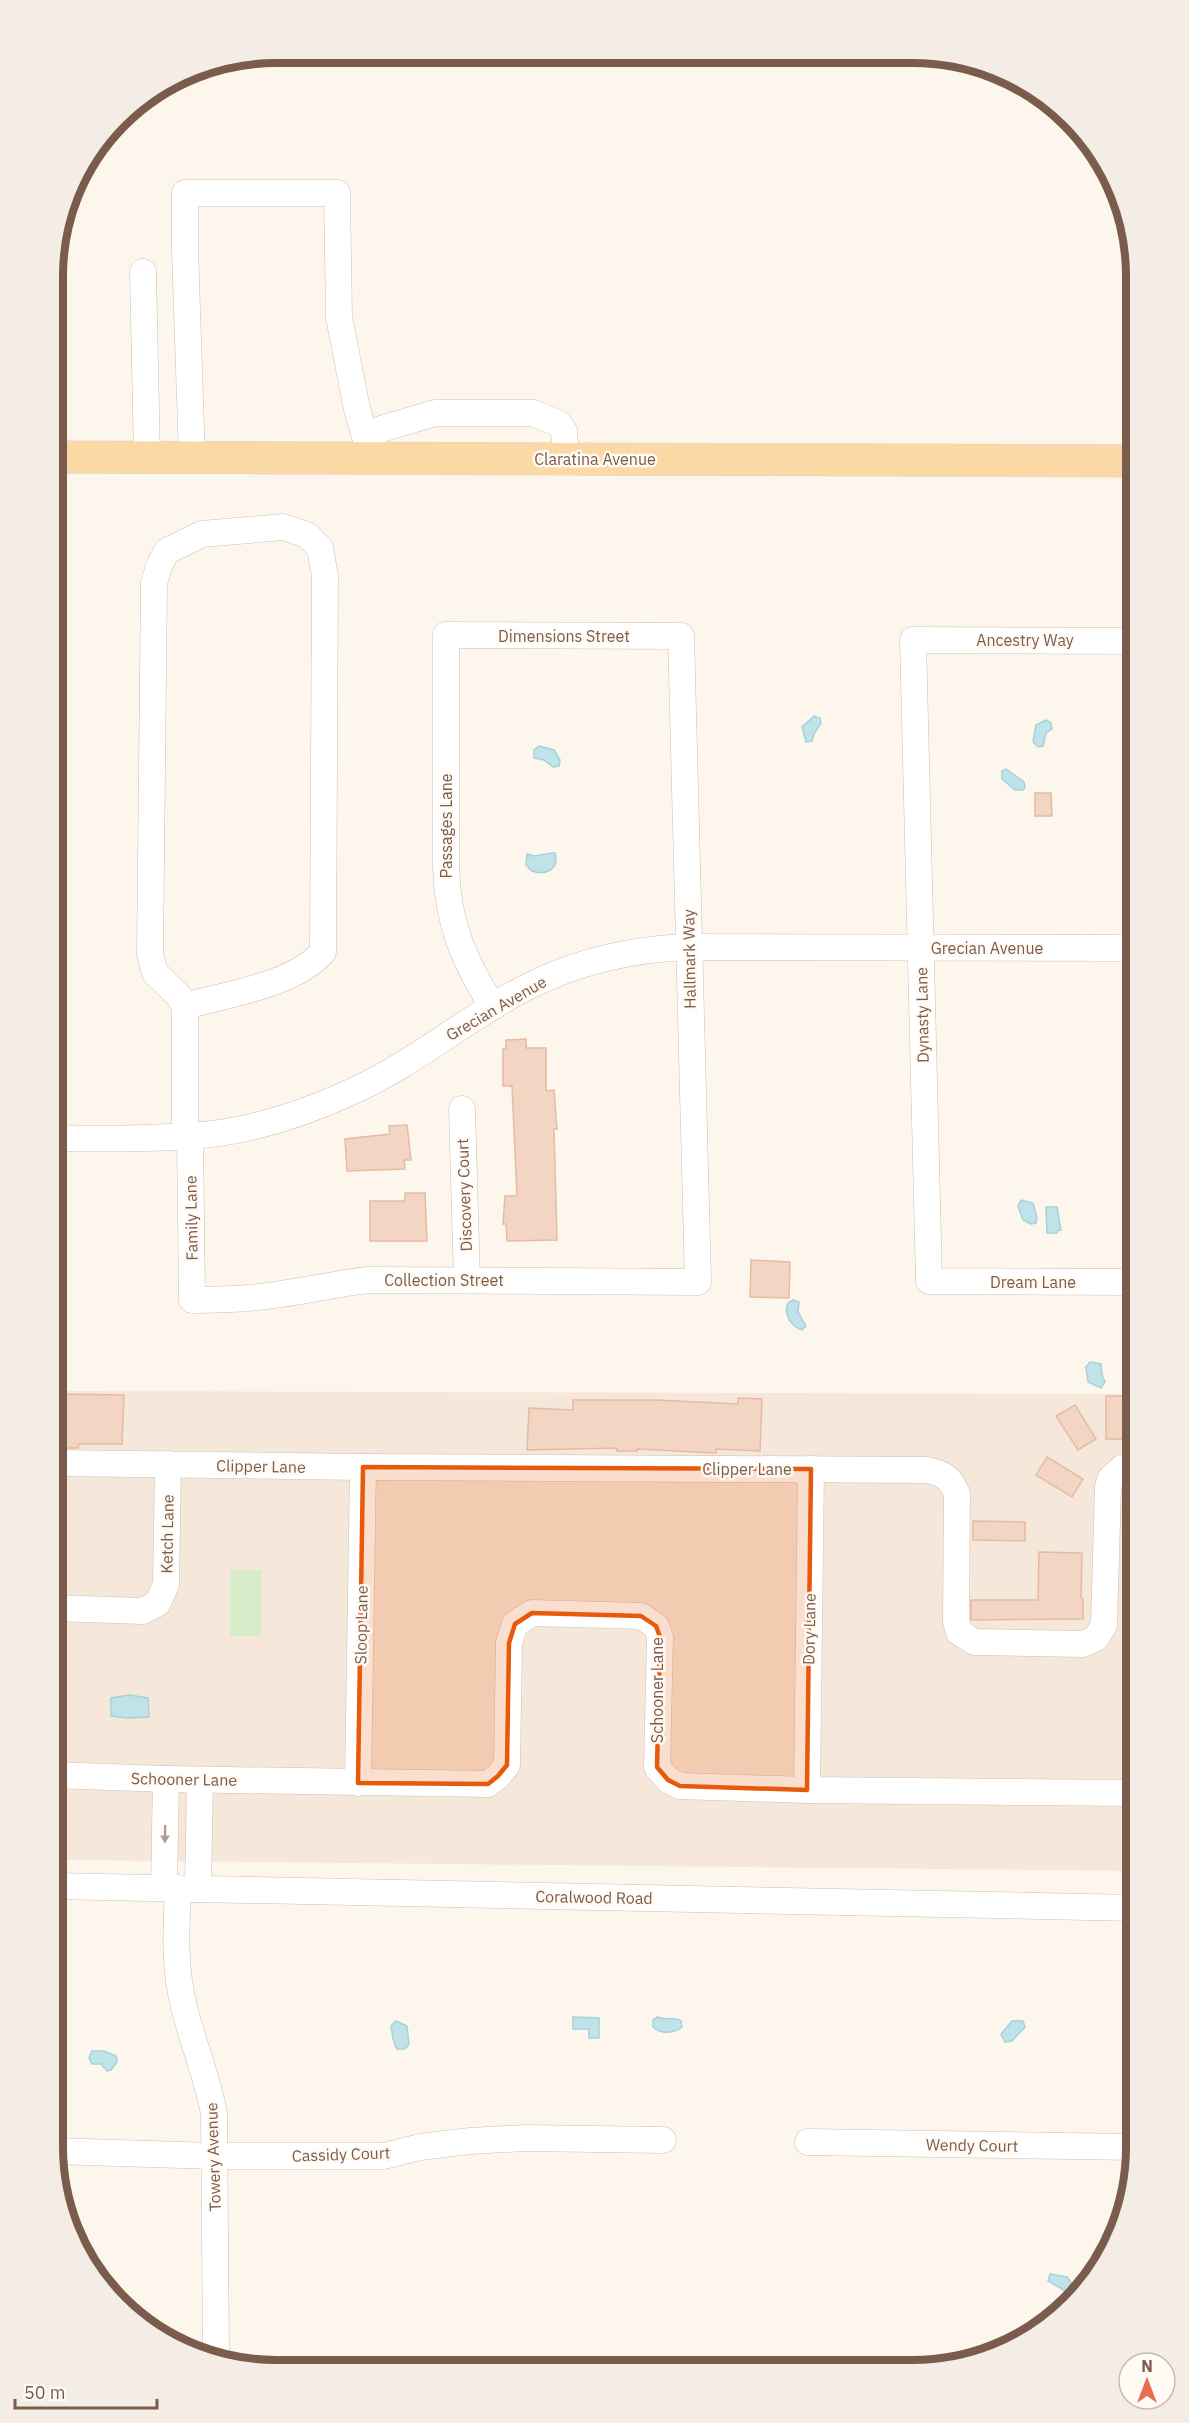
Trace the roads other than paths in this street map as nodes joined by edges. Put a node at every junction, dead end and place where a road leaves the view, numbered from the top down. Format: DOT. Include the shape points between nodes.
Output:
graph roads {
  1 [pos="143,272"];
  2 [pos="366,449"];
  3 [pos="63,457"];
  4 [pos="147,458"];
  5 [pos="192,458"];
  6 [pos="566,459"];
  7 [pos="1126,461"];
  8 [pos="446,635"];
  9 [pos="681,636"];
  10 [pos="913,640"];
  11 [pos="1126,641"];
  12 [pos="689,947"];
  13 [pos="921,948"];
  14 [pos="1126,948"];
  15 [pos="185,1006"];
  16 [pos="493,1007"];
  17 [pos="462,1109"];
  18 [pos="187,1136"];
  19 [pos="63,1138"];
  20 [pos="467,1280"];
  21 [pos="929,1281"];
  22 [pos="698,1282"];
  23 [pos="1126,1282"];
  24 [pos="192,1300"];
  25 [pos="63,1463"];
  26 [pos="168,1464"];
  27 [pos="363,1467"];
  28 [pos="1126,1468"];
  29 [pos="811,1469"];
  30 [pos="63,1608"];
  31 [pos="63,1775"];
  32 [pos="166,1779"];
  33 [pos="200,1780"];
  34 [pos="358,1783"];
  35 [pos="807,1790"];
  36 [pos="1126,1792"];
  37 [pos="63,1886"];
  38 [pos="180,1888"];
  39 [pos="1126,1908"];
  40 [pos="663,2140"];
  41 [pos="808,2142"];
  42 [pos="1126,2147"];
  43 [pos="63,2151"];
  44 [pos="215,2156"];
  45 [pos="216,2352"];
  1 -- 4 [label="street"];
  2 -- 5 [label="main road, Claratina Avenue"];
  2 -- 5 [label="street" via="339,317 337,193 185,193"];
  2 -- 6 [label="main road, Claratina Avenue"];
  2 -- 6 [label="street" via="381,429 435,413 534,413 559,424 564,431"];
  3 -- 4 [label="main road, Claratina Avenue"];
  4 -- 5 [label="main road, Claratina Avenue"];
  6 -- 7 [label="main road, Claratina Avenue"];
  8 -- 9 [label="street, Dimensions Street"];
  8 -- 16 [label="street, Passages Lane" via="446,888 453,926 466,961"];
  9 -- 12 [label="street, Hallmark Way"];
  10 -- 11 [label="street, Ancestry Way"];
  10 -- 13 [label="street, Dynasty Lane"];
  12 -- 13 [label="street, Grecian Avenue"];
  12 -- 16 [label="street, Grecian Avenue" via="628,952 593,960 525,987"];
  12 -- 22 [label="street, Hallmark Way"];
  13 -- 14 [label="street, Grecian Avenue"];
  13 -- 21 [label="street, Dynasty Lane"];
  15 -- 15 [label="street" via="155,973 150,954 154,583 167,551 202,534 284,527 307,535 320,548 325,576 323,952 314,962 283,979"];
  15 -- 18 [label="street, Family Lane"];
  16 -- 18 [label="street, Grecian Avenue" via="391,1071 314,1108 273,1121"];
  17 -- 20 [label="street, Discovery Court"];
  18 -- 19 [label="street, Grecian Avenue"];
  18 -- 24 [label="street, Family Lane"];
  20 -- 22 [label="street, Collection Street"];
  20 -- 24 [label="street, Collection Street" via="369,1280 238,1299"];
  21 -- 23 [label="street, Dream Lane"];
  25 -- 26 [label="street, Clipper Lane"];
  26 -- 27 [label="street, Clipper Lane"];
  26 -- 30 [label="street, Ketch Lane" via="166,1584 158,1603 143,1611"];
  27 -- 29 [label="street, Clipper Lane"];
  27 -- 34 [label="street, Sloop Lane"];
  28 -- 29 [label="street, Clipper Lane" via="1111,1478 1108,1486 1104,1625 1096,1638 1083,1644 974,1642 959,1632 957,1494 942,1473"];
  29 -- 35 [label="street, Dory Lane"];
  31 -- 32 [label="street, Schooner Lane"];
  32 -- 33 [label="street, Schooner Lane"];
  32 -- 38 [label="street, Towery Avenue, one-way"];
  33 -- 34 [label="street, Schooner Lane"];
  33 -- 38 [label="street, Towery Avenue"];
  34 -- 35 [label="street, Schooner Lane" via="488,1784 498,1776 507,1765 509,1643 515,1624 532,1613 641,1616 656,1626 660,1637 657,1767 668,1780 680,1786"];
  35 -- 36 [label="street, Schooner Lane"];
  37 -- 38 [label="street, Coralwood Road"];
  38 -- 39 [label="street, Coralwood Road"];
  38 -- 44 [label="street, Towery Avenue" via="175,1937 177,1970 214,2114"];
  40 -- 44 [label="street, Cassidy Court" via="525,2138 420,2147 384,2156"];
  41 -- 42 [label="street, Wendy Court"];
  43 -- 44 [label="street, Cassidy Court"];
  44 -- 45 [label="street, Towery Avenue"];
}
